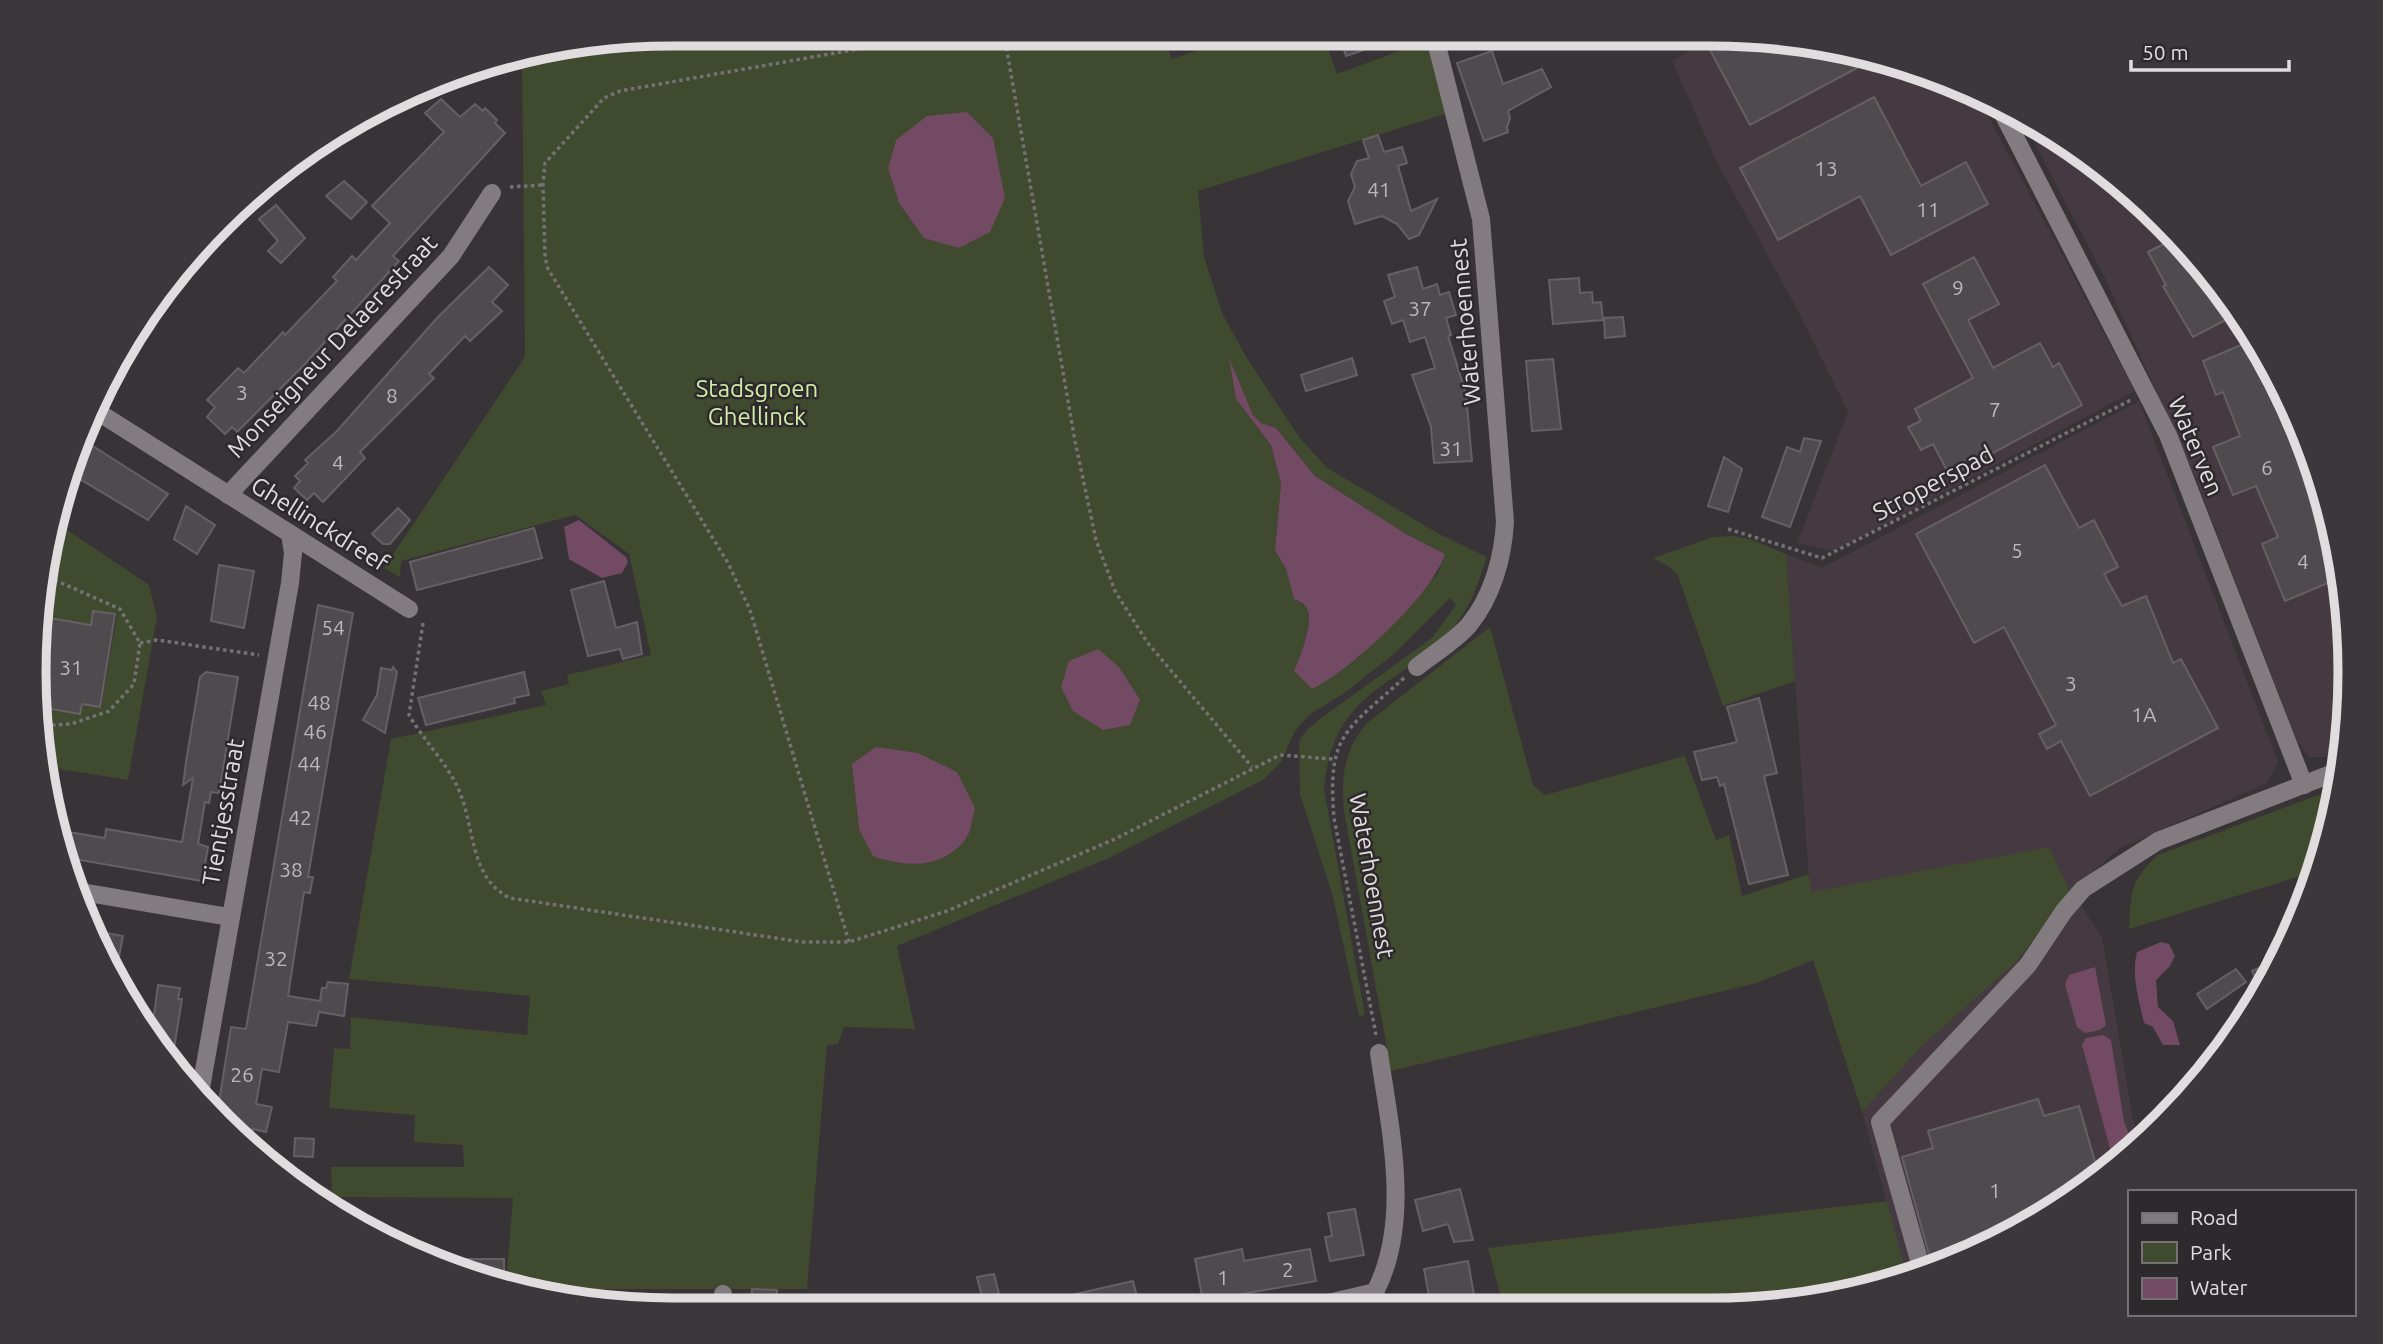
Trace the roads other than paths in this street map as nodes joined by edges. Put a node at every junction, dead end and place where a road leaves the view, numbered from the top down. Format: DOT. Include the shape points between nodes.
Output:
graph roads {
  1 [pos="1437,46"];
  2 [pos="2006,119"];
  3 [pos="492,193"];
  4 [pos="101,414"];
  5 [pos="228,495"];
  6 [pos="290,534"];
  7 [pos="409,610"];
  8 [pos="1417,667"];
  9 [pos="2328,775"];
  10 [pos="2304,785"];
  11 [pos="86,893"];
  12 [pos="229,916"];
  13 [pos="1379,1054"];
  14 [pos="201,1085"];
  15 [pos="1920,1262"];
  16 [pos="1349,1298"];
  1 -- 8 [label="street, Waterhoennest" via="1481,219 1505,522 1503,551 1494,578 1468,626"];
  2 -- 10 [label="street, Waterven" via="2168,435"];
  3 -- 5 [label="street, Monseigneur Delaerestraat" via="451,256"];
  4 -- 5 [label="street, Ghellinckdreef"];
  5 -- 6 [label="street, Ghellinckdreef"];
  6 -- 7 [label="street, Ghellinckdreef"];
  6 -- 12 [label="street, Tientjesstraat" via="293,553"];
  9 -- 10 [label="street"];
  10 -- 15 [label="street" via="2158,841 2083,889 2028,965 1880,1122"];
  11 -- 12 [label="street"];
  12 -- 14 [label="street, Tientjesstraat"];
  13 -- 16 [label="street" via="1395,1168 1392,1234 1386,1271 1375,1292"];
}
